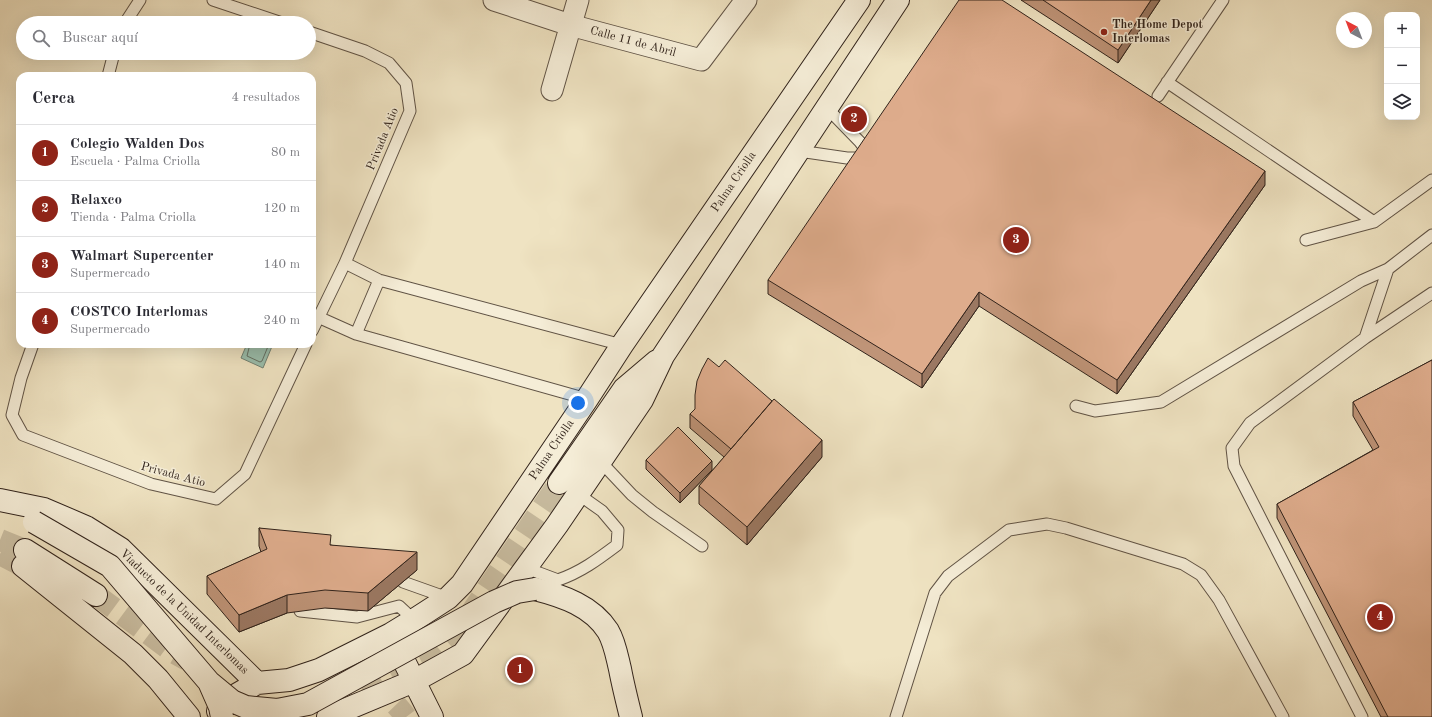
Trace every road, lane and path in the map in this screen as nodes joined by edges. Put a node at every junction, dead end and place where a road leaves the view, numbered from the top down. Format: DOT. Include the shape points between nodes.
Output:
graph roads {
  1 [pos="140,0"];
  2 [pos="213,0"];
  3 [pos="494,0"];
  4 [pos="578,0"];
  5 [pos="746,0"];
  6 [pos="859,0"];
  7 [pos="898,0"];
  8 [pos="1223,0"];
  9 [pos="130,16"];
  10 [pos="261,16"];
  11 [pos="570,24"];
  12 [pos="316,34"];
  13 [pos="112,60"];
  14 [pos="109,72"];
  15 [pos="1167,82"];
  16 [pos="552,90"];
  17 [pos="1158,96"];
  18 [pos="826,108"];
  19 [pos="798,151"];
  20 [pos="1432,180"];
  21 [pos="1374,222"];
  22 [pos="1432,235"];
  23 [pos="1306,240"];
  24 [pos="345,263"];
  25 [pos="1388,269"];
  26 [pos="379,280"];
  27 [pos="1432,292"];
  28 [pos="318,317"];
  29 [pos="316,321"];
  30 [pos="356,334"];
  31 [pos="1365,338"];
  32 [pos="622,345"];
  33 [pos="32,348"];
  34 [pos="304,348"];
  35 [pos="663,356"];
  36 [pos="587,400"];
  37 [pos="1076,406"];
  38 [pos="600,461"];
  39 [pos="559,483"];
  40 [pos="578,494"];
  41 [pos="0,500"];
  42 [pos="702,546"];
  43 [pos="526,568"];
  44 [pos="403,582"];
  45 [pos="96,595"];
  46 [pos="448,598"];
  47 [pos="300,611"];
  48 [pos="414,620"];
  49 [pos="390,634"];
  50 [pos="371,644"];
  51 [pos="414,681"];
  52 [pos="209,682"];
  53 [pos="257,683"];
  54 [pos="384,694"];
  55 [pos="189,717"];
  56 [pos="214,717"];
  57 [pos="222,717"];
  58 [pos="328,717"];
  59 [pos="426,717"];
  60 [pos="432,717"];
  61 [pos="631,717"];
  62 [pos="896,717"];
  63 [pos="1283,717"];
  64 [pos="1362,717"];
  1 -- 9 [label="lane"];
  2 -- 10 [label="lane"];
  3 -- 11 [label="street, Calle 11 de Abril"];
  4 -- 11 [label="street"];
  5 -- 11 [label="street, Calle 11 de Abril" via="701,60"];
  6 -- 32 [label="main road, Palma Criolla"];
  7 -- 18 [label="main road"];
  8 -- 15 [label="lane"];
  11 -- 16 [label="street"];
  12 -- 24 [label="lane, Privada Atio" via="365,51 389,63 406,83 410,111"];
  13 -- 14 [label="lane"];
  15 -- 17 [label="lane"];
  15 -- 21 [label="lane"];
  18 -- 19 [label="main road"];
  18 -- 19 [label="lane" via="860,142 863,154 848,158"];
  19 -- 35 [label="main road"];
  20 -- 21 [label="lane"];
  21 -- 23 [label="lane"];
  22 -- 25 [label="lane"];
  24 -- 26 [label="lane"];
  24 -- 28 [label="lane, Privada Atio"];
  25 -- 31 [label="lane"];
  25 -- 37 [label="lane" via="1361,282 1161,402 1095,411"];
  26 -- 30 [label="lane"];
  26 -- 32 [label="lane"];
  27 -- 31 [label="lane"];
  28 -- 29 [label="lane, Privada Atio"];
  28 -- 30 [label="lane"];
  30 -- 36 [label="lane"];
  31 -- 64 [label="lane" via="1250,423 1232,448 1234,466"];
  32 -- 36 [label="main road, Palma Criolla"];
  33 -- 34 [label="lane, Privada Atio" via="12,415 23,435 151,484 216,499 245,474"];
  35 -- 38 [label="main road" via="642,400"];
  35 -- 39 [label="main road" via="624,389"];
  36 -- 46 [label="main road, Palma Criolla" via="462,584"];
  38 -- 40 [label="main road"];
  38 -- 42 [label="lane" via="632,495"];
  40 -- 43 [label="main road"];
  40 -- 43 [label="lane" via="602,511 618,530 617,545 592,564 558,580"];
  41 -- 52 [label="main road, bridge" via="110,566"];
  41 -- 53 [label="main road, Viaducto de la Unidad Interlomas" via="44,509 86,527 121,549"];
  43 -- 51 [label="main road" via="463,654"];
  44 -- 46 [label="lane"];
  45 -- 55 [label="main road" via="24,558 133,654 158,679"];
  46 -- 48 [label="main road, Palma Criolla"];
  47 -- 48 [label="lane" via="357,617 399,606"];
  48 -- 49 [label="main road, Palma Criolla"];
  49 -- 50 [label="main road, Palma Criolla"];
  49 -- 51 [label="main road"];
  50 -- 53 [label="main road, Palma Criolla" via="319,670 288,680"];
  50 -- 54 [label="main road" via="385,650 395,666 397,678"];
  51 -- 54 [label="main road"];
  51 -- 60 [label="main road"];
  52 -- 57 [label="main road, bridge"];
  52 -- 61 [label="main road, bridge" via="232,701 246,706 277,710 308,704 494,602 517,592 536,589 580,605 608,631"];
  53 -- 56 [label="main road, Palma Criolla" via="224,702"];
  54 -- 58 [label="main road"];
  54 -- 59 [label="main road" via="412,704"];
  62 -- 63 [label="lane" via="935,593 948,576 1009,530 1047,524 1183,564 1201,575 1219,600"];
}
